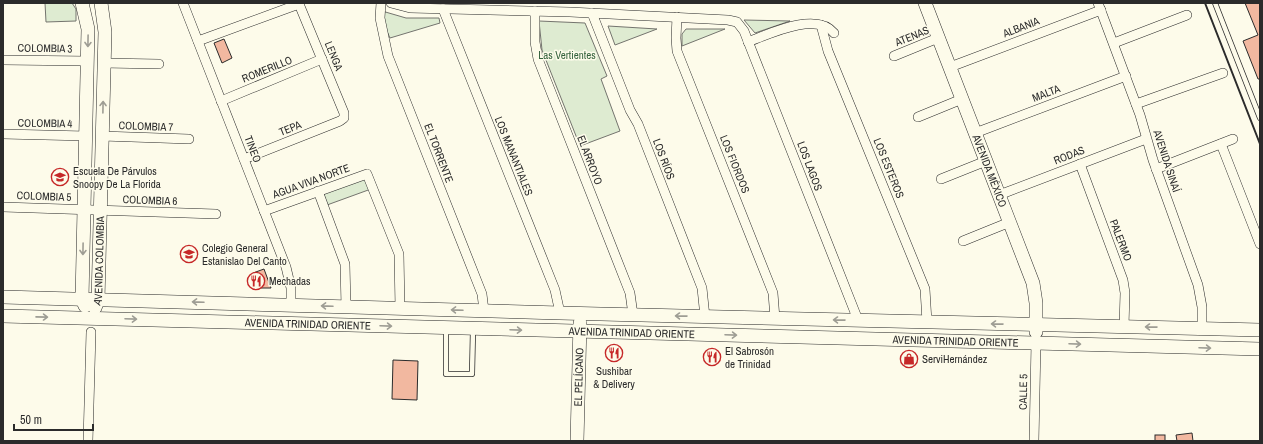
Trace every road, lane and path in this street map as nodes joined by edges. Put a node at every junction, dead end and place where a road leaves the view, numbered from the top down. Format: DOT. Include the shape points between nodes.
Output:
graph roads {
  1 [pos="82,3"];
  2 [pos="101,3"];
  3 [pos="183,3"];
  4 [pos="381,3"];
  5 [pos="391,3"];
  6 [pos="1215,3"];
  7 [pos="299,4"];
  8 [pos="927,4"];
  9 [pos="1100,6"];
  10 [pos="570,7"];
  11 [pos="443,9"];
  12 [pos="535,11"];
  13 [pos="592,13"];
  14 [pos="1187,15"];
  15 [pos="677,17"];
  16 [pos="821,25"];
  17 [pos="834,33"];
  18 [pos="938,38"];
  19 [pos="198,41"];
  20 [pos="748,42"];
  21 [pos="1114,43"];
  22 [pos="894,56"];
  23 [pos="322,59"];
  24 [pos="3,60"];
  25 [pos="88,61"];
  26 [pos="104,62"];
  27 [pos="159,64"];
  28 [pos="950,67"];
  29 [pos="1223,73"];
  30 [pos="1126,76"];
  31 [pos="962,99"];
  32 [pos="221,101"];
  33 [pos="1136,104"];
  34 [pos="918,117"];
  35 [pos="344,118"];
  36 [pos="1260,118"];
  37 [pos="975,133"];
  38 [pos="3,134"];
  39 [pos="86,136"];
  40 [pos="102,136"];
  41 [pos="188,139"];
  42 [pos="1146,139"];
  43 [pos="1233,139"];
  44 [pos="1221,144"];
  45 [pos="244,159"];
  46 [pos="986,161"];
  47 [pos="1080,164"];
  48 [pos="1156,169"];
  49 [pos="941,178"];
  50 [pos="318,191"];
  51 [pos="999,195"];
  52 [pos="3,207"];
  53 [pos="84,210"];
  54 [pos="101,210"];
  55 [pos="264,212"];
  56 [pos="216,214"];
  57 [pos="1010,222"];
  58 [pos="963,241"];
  59 [pos="1260,244"];
  60 [pos="3,297"];
  61 [pos="82,299"];
  62 [pos="98,300"];
  63 [pos="291,305"];
  64 [pos="346,307"];
  65 [pos="400,308"];
  66 [pos="484,311"];
  67 [pos="560,313"];
  68 [pos="580,314"];
  69 [pos="633,315"];
  70 [pos="3,316"];
  71 [pos="705,317"];
  72 [pos="92,318"];
  73 [pos="775,318"];
  74 [pos="858,320"];
  75 [pos="927,322"];
  76 [pos="1036,324"];
  77 [pos="1124,326"];
  78 [pos="446,328"];
  79 [pos="473,328"];
  80 [pos="1202,328"];
  81 [pos="1260,330"];
  82 [pos="91,332"];
  83 [pos="580,332"];
  84 [pos="1036,343"];
  85 [pos="1260,349"];
  86 [pos="88,441"];
  87 [pos="577,441"];
  88 [pos="1034,441"];
  1 -- 25 [label="main road, AVENIDA COLOMBIA, one-way" via="88,29"];
  2 -- 26 [label="main road, AVENIDA COLOMBIA" via="104,21"];
  3 -- 19 [label="street, TINEO"];
  4 -- 66 [label="street, EL TORRENTE" via="380,18 388,56 482,294"];
  5 -- 11 [label="street" via="410,8"];
  6 -- 36 [label="lane"];
  7 -- 19 [label="street"];
  7 -- 23 [label="street, LENGA"];
  8 -- 18 [label="main road, AVENIDA MÉXICO"];
  9 -- 21 [label="street, AVENIDA SINAÍ"];
  9 -- 28 [label="street, ALBANIA"];
  10 -- 12 [label="street"];
  10 -- 13 [label="street"];
  11 -- 12 [label="street"];
  11 -- 67 [label="street, LOS MANANTIALES" via="555,290"];
  12 -- 69 [label="street, EL ARROYO" via="538,59 630,293"];
  13 -- 15 [label="street"];
  13 -- 71 [label="street, LOS RÍOS" via="702,288"];
  14 -- 21 [label="street"];
  15 -- 20 [label="street, LOS LAGOS" via="737,22"];
  15 -- 73 [label="street, LOS FIORDOS" via="677,51 773,293"];
  16 -- 17 [label="street"];
  16 -- 20 [label="street" via="796,25"];
  16 -- 75 [label="street, LOS ESTEROS" via="828,52 926,289"];
  18 -- 22 [label="street, ATENAS"];
  18 -- 28 [label="main road, AVENIDA MÉXICO"];
  19 -- 32 [label="street, TINEO"];
  20 -- 74 [label="street, LOS LAGOS"];
  21 -- 30 [label="street, AVENIDA SINAÍ"];
  23 -- 32 [label="street, ROMERILLO"];
  23 -- 35 [label="street, LENGA"];
  24 -- 25 [label="street, COLOMBIA 3"];
  25 -- 39 [label="main road, AVENIDA COLOMBIA"];
  26 -- 27 [label="street"];
  40 -- 26 [label="main road, AVENIDA COLOMBIA, one-way"];
  28 -- 31 [label="main road, AVENIDA MÉXICO"];
  29 -- 33 [label="street"];
  30 -- 33 [label="street, AVENIDA SINAÍ"];
  30 -- 37 [label="street, MALTA"];
  31 -- 34 [label="street"];
  31 -- 37 [label="main road, AVENIDA MÉXICO"];
  32 -- 45 [label="street, TINEO"];
  33 -- 42 [label="street, AVENIDA SINAÍ"];
  35 -- 45 [label="street, TEPA"];
  37 -- 46 [label="main road, AVENIDA MÉXICO"];
  38 -- 39 [label="street, COLOMBIA 4"];
  39 -- 53 [label="main road, AVENIDA COLOMBIA"];
  40 -- 41 [label="street, COLOMBIA 7"];
  40 -- 54 [label="main road, AVENIDA COLOMBIA"];
  42 -- 47 [label="street, RODAS"];
  42 -- 48 [label="street, AVENIDA SINAÍ"];
  43 -- 44 [label="street"];
  44 -- 48 [label="street"];
  44 -- 59 [label="street"];
  45 -- 55 [label="street, TINEO"];
  46 -- 49 [label="street"];
  46 -- 51 [label="main road, AVENIDA MÉXICO"];
  47 -- 51 [label="street, RODAS"];
  47 -- 77 [label="street, PALERMO" via="1124,284"];
  48 -- 80 [label="street, AVENIDA SINAÍ" via="1198,285"];
  50 -- 55 [label="street, AGUA VIVA NORTE"];
  50 -- 64 [label="street" via="345,264"];
  50 -- 65 [label="street, AGUA VIVA NORTE" via="367,174 399,254"];
  51 -- 57 [label="main road, AVENIDA MÉXICO"];
  52 -- 53 [label="street, COLOMBIA 5"];
  53 -- 54 [label="street, COLOMBIA 6"];
  53 -- 61 [label="main road, AVENIDA COLOMBIA, one-way"];
  54 -- 56 [label="street, COLOMBIA 6"];
  54 -- 62 [label="main road, AVENIDA COLOMBIA"];
  55 -- 63 [label="street, TINEO" via="288,273"];
  57 -- 58 [label="street"];
  57 -- 76 [label="main road, AVENIDA MÉXICO" via="1034,283"];
  60 -- 61 [label="main road, AVENIDA TRINIDAD ORIENTE"];
  61 -- 62 [label="main road, AVENIDA TRINIDAD ORIENTE"];
  61 -- 72 [label="main road, AVENIDA COLOMBIA"];
  63 -- 62 [label="main road, AVENIDA TRINIDAD ORIENTE, one-way"];
  62 -- 72 [label="main road, AVENIDA COLOMBIA"];
  64 -- 63 [label="main road, AVENIDA TRINIDAD ORIENTE, one-way"];
  64 -- 65 [label="main road, AVENIDA TRINIDAD ORIENTE"];
  66 -- 65 [label="main road, AVENIDA TRINIDAD ORIENTE, one-way"];
  66 -- 67 [label="main road, AVENIDA TRINIDAD ORIENTE"];
  67 -- 68 [label="main road, AVENIDA TRINIDAD ORIENTE"];
  68 -- 69 [label="main road, AVENIDA TRINIDAD ORIENTE"];
  68 -- 83 [label="main road, EL PELÍCANO"];
  71 -- 69 [label="main road, AVENIDA TRINIDAD ORIENTE, one-way"];
  70 -- 72 [label="main road, AVENIDA TRINIDAD ORIENTE, one-way"];
  71 -- 73 [label="main road, AVENIDA TRINIDAD ORIENTE"];
  72 -- 78 [label="main road, AVENIDA TRINIDAD ORIENTE, one-way"];
  74 -- 73 [label="main road, AVENIDA TRINIDAD ORIENTE, one-way"];
  74 -- 75 [label="main road, AVENIDA TRINIDAD ORIENTE"];
  76 -- 75 [label="main road, AVENIDA TRINIDAD ORIENTE, one-way"];
  76 -- 77 [label="main road, AVENIDA TRINIDAD ORIENTE"];
  76 -- 84 [label="main road, AVENIDA MÉXICO"];
  80 -- 77 [label="main road, AVENIDA TRINIDAD ORIENTE, one-way"];
  78 -- 79 [label="main road, AVENIDA TRINIDAD ORIENTE"];
  78 -- 79 [label="lane" via="446,374 472,374"];
  79 -- 83 [label="main road, AVENIDA TRINIDAD ORIENTE, one-way"];
  80 -- 81 [label="main road, AVENIDA TRINIDAD ORIENTE"];
  82 -- 86 [label="street"];
  83 -- 84 [label="main road, AVENIDA TRINIDAD ORIENTE, one-way"];
  83 -- 87 [label="main road, EL PELÍCANO"];
  84 -- 85 [label="main road, AVENIDA TRINIDAD ORIENTE, one-way"];
  84 -- 88 [label="street, CALLE 5"];
}
